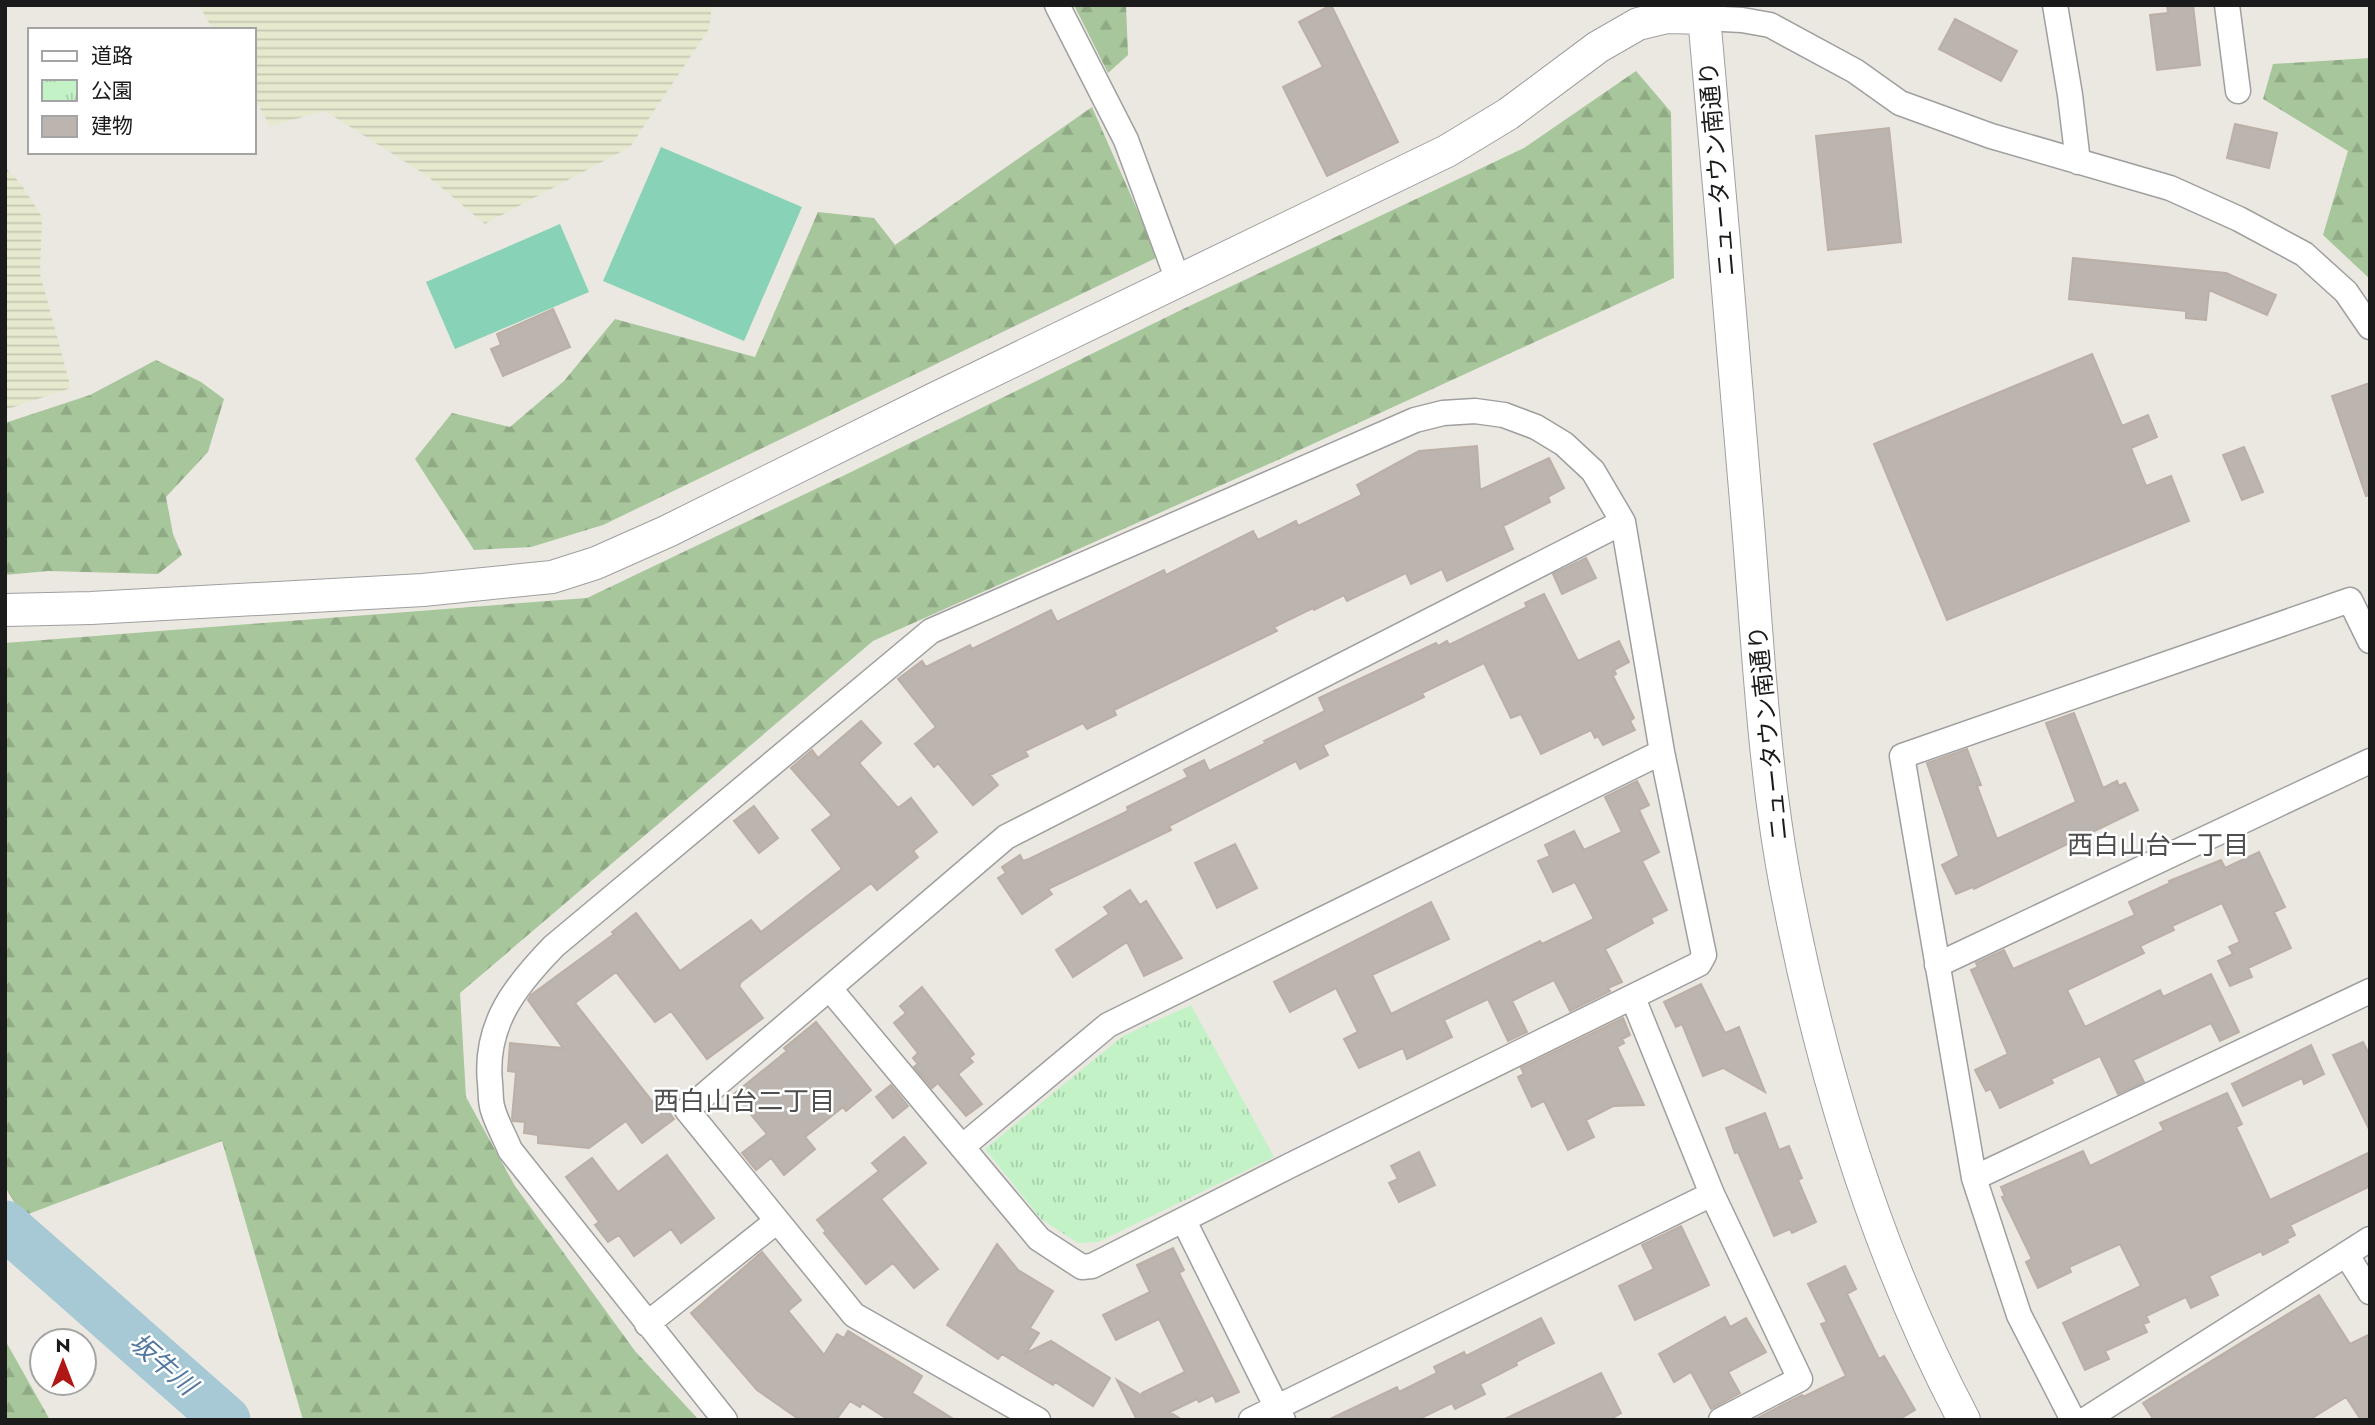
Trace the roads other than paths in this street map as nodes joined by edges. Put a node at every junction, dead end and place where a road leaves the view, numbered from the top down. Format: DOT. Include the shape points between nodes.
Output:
graph roads {
  1 [pos="1057,5"];
  2 [pos="2055,5"];
  3 [pos="2227,5"];
  4 [pos="1703,11"];
  5 [pos="2238,91"];
  6 [pos="2078,162"];
  7 [pos="1179,282"];
  8 [pos="2370,327"];
  9 [pos="1623,522"];
  10 [pos="5,610"];
  11 [pos="2370,641"];
  12 [pos="1662,751"];
  13 [pos="2370,761"];
  14 [pos="1937,965"];
  15 [pos="830,989"];
  16 [pos="2370,991"];
  17 [pos="1633,998"];
  18 [pos="962,1147"];
  19 [pos="1974,1178"];
  20 [pos="1712,1194"];
  21 [pos="777,1221"];
  22 [pos="1184,1221"];
  23 [pos="2370,1239"];
  24 [pos="2346,1254"];
  25 [pos="2370,1292"];
  26 [pos="647,1324"];
  27 [pos="1280,1413"];
  28 [pos="725,1420"];
  29 [pos="1038,1420"];
  30 [pos="1251,1420"];
  31 [pos="1721,1420"];
  32 [pos="1964,1420"];
  33 [pos="2073,1420"];
  34 [pos="2085,1420"];
  1 -- 7 [label="street" via="1126,140"];
  2 -- 6 [label="street"];
  3 -- 5 [label="street"];
  4 -- 6 [label="street" via="1770,25 1855,71 1900,103"];
  4 -- 7 [label="street" via="1639,23 1447,151"];
  4 -- 32 [label="street, ニュータウン南通り" via="1768,766 1787,894 1815,1020 1850,1142 1901,1286"];
  6 -- 8 [label="street" via="2170,188 2305,254 2346,292"];
  7 -- 10 [label="street" via="668,531 552,577 401,592"];
  9 -- 12 [label="street"];
  9 -- 15 [label="street" via="1006,837"];
  9 -- 26 [label="street" via="1593,471 1564,444 1536,427 1504,415 1443,413 1402,425 930,631 915,642 554,946 509,997 494,1033 488,1068 492,1108 510,1150"];
  11 -- 14 [label="street" via="2350,600 1902,756"];
  12 -- 17 [label="street" via="1704,955 1699,964"];
  12 -- 18 [label="street" via="1108,1025"];
  13 -- 14 [label="street"];
  14 -- 19 [label="street"];
  15 -- 18 [label="street"];
  15 -- 21 [label="street" via="687,1110"];
  16 -- 19 [label="street"];
  17 -- 20 [label="street"];
  17 -- 22 [label="street"];
  18 -- 22 [label="street" via="1039,1239 1082,1267"];
  19 -- 33 [label="street" via="2020,1315"];
  20 -- 27 [label="street"];
  20 -- 31 [label="street" via="1800,1379"];
  21 -- 26 [label="street"];
  21 -- 29 [label="street" via="854,1315"];
  22 -- 27 [label="street"];
  23 -- 24 [label="street"];
  24 -- 25 [label="street"];
  24 -- 34 [label="street"];
  26 -- 28 [label="street"];
  27 -- 30 [label="street"];
}
